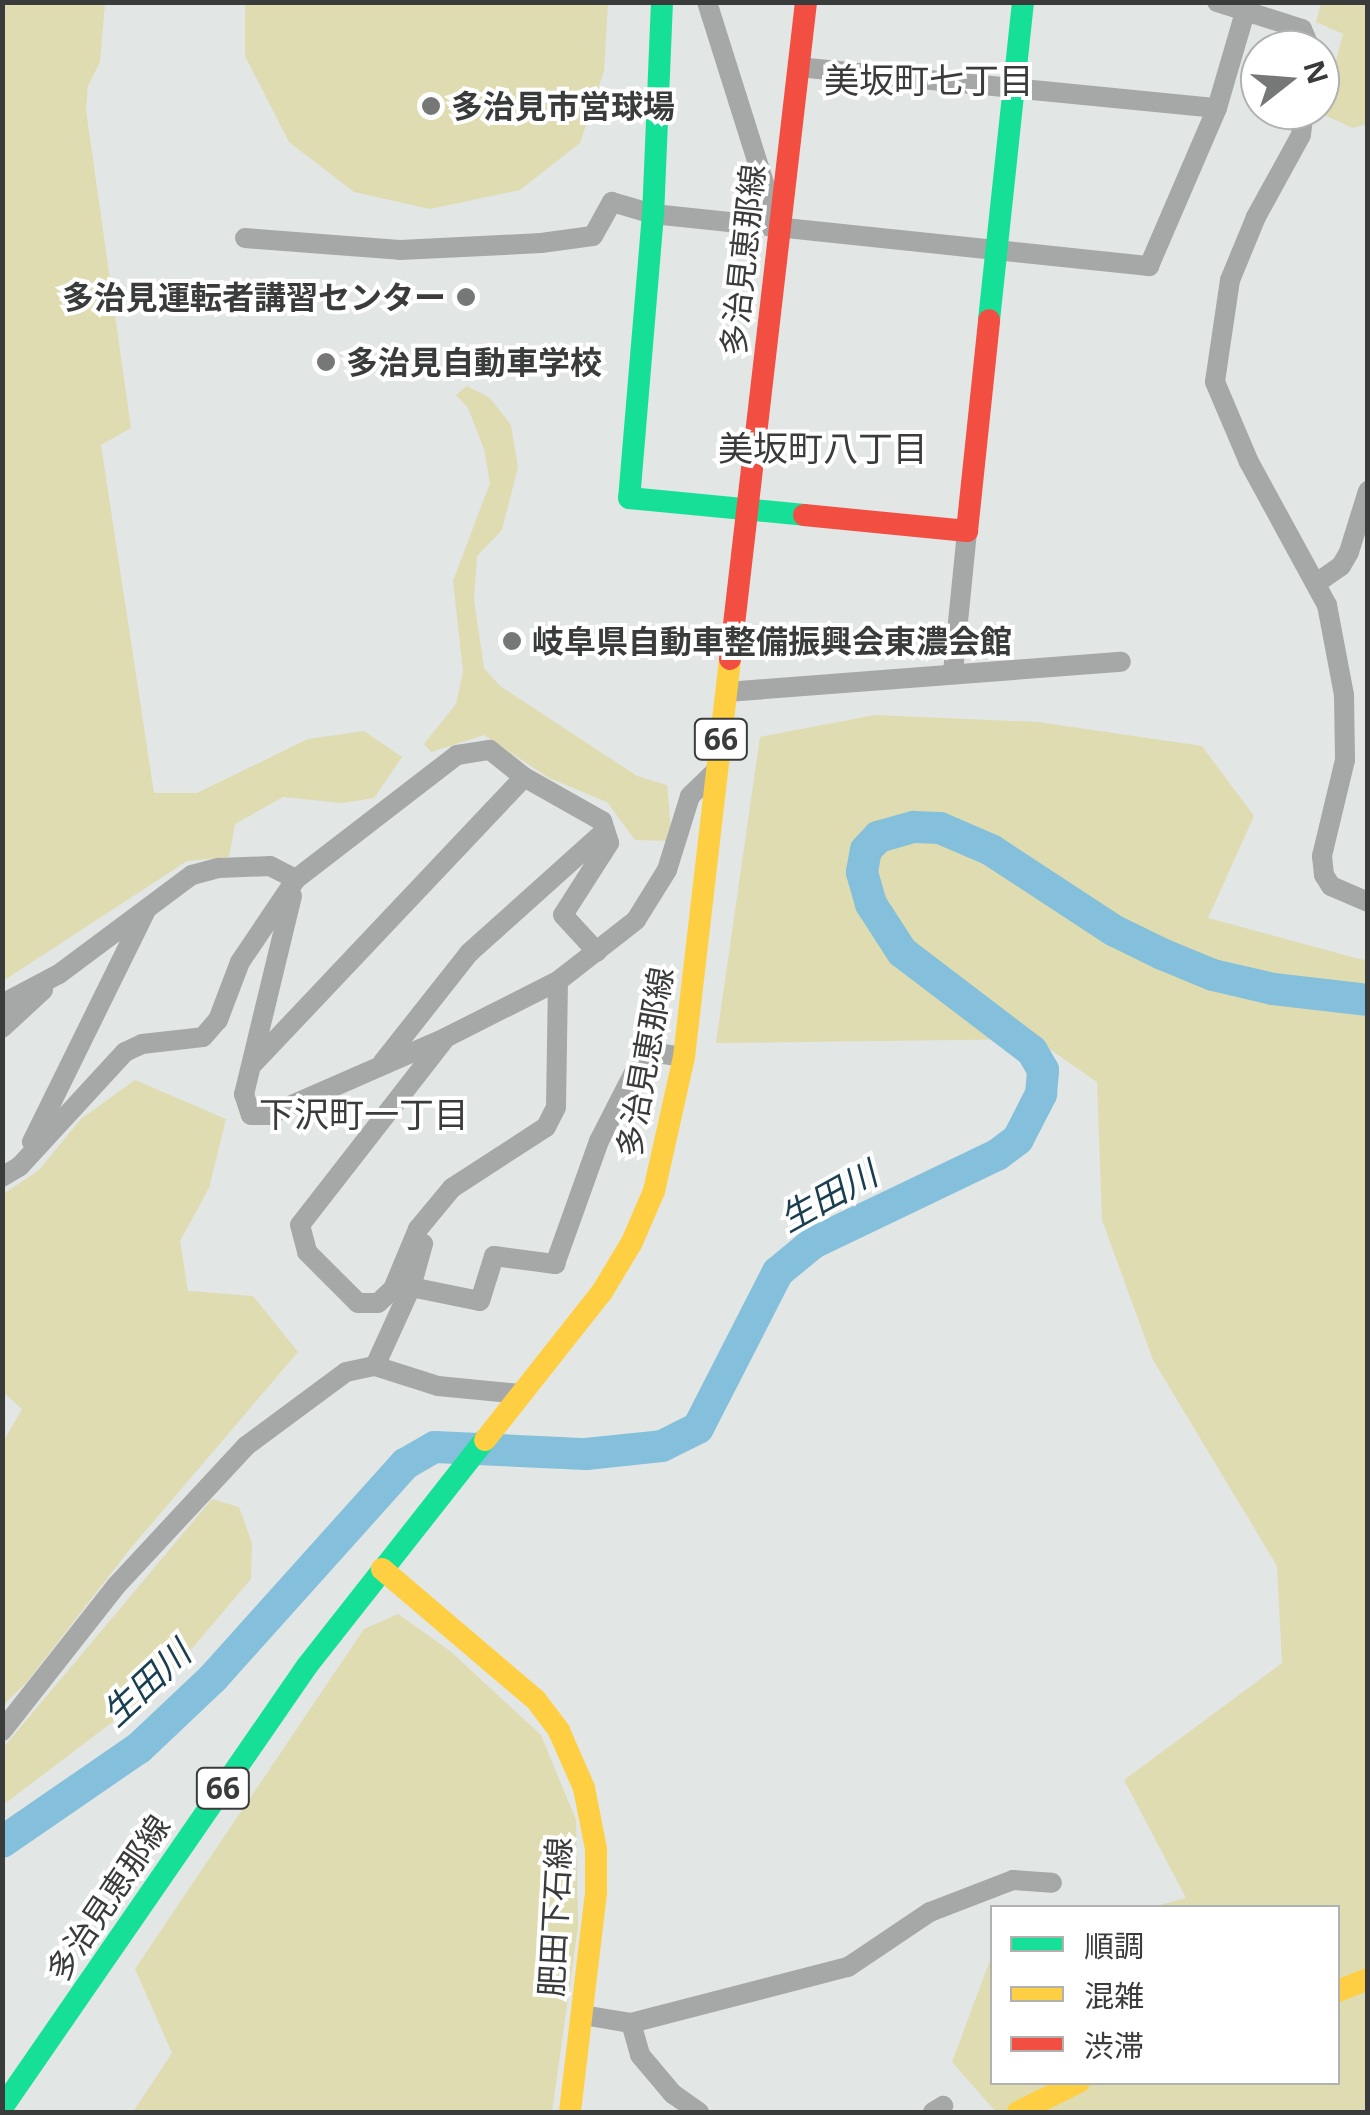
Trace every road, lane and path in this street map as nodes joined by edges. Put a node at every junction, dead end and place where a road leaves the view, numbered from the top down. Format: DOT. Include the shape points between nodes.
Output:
graph roads {
  1 [pos="662,2"];
  2 [pos="707,2"];
  3 [pos="806,2"];
  4 [pos="1022,2"];
  5 [pos="1217,2"];
  6 [pos="1247,7"];
  7 [pos="1302,30"];
  8 [pos="798,68"];
  9 [pos="1013,90"];
  10 [pos="1217,108"];
  11 [pos="1302,130"];
  12 [pos="653,214"];
  13 [pos="779,228"];
  14 [pos="246,238"];
  15 [pos="997,249"];
  16 [pos="1368,491"];
  17 [pos="747,513"];
  18 [pos="967,531"];
  19 [pos="1318,582"];
  20 [pos="1120,662"];
  21 [pos="953,672"];
  22 [pos="727,692"];
  23 [pos="716,770"];
  24 [pos="524,777"];
  25 [pos="605,831"];
  26 [pos="296,879"];
  27 [pos="1368,902"];
  28 [pos="148,906"];
  29 [pos="597,952"];
  30 [pos="59,974"];
  31 [pos="558,981"];
  32 [pos="2,1004"];
  33 [pos="2,1028"];
  34 [pos="446,1038"];
  35 [pos="684,1056"];
  36 [pos="250,1067"];
  37 [pos="379,1067"];
  38 [pos="11,1172"];
  39 [pos="430,1218"];
  40 [pos="411,1287"];
  41 [pos="375,1366"];
  42 [pos="522,1394"];
  43 [pos="382,1569"];
  44 [pos="2,1731"];
  45 [pos="1052,1882"];
  46 [pos="1368,1980"];
  47 [pos="1340,1990"];
  48 [pos="583,2015"];
  49 [pos="631,2023"];
  50 [pos="1073,2085"];
  51 [pos="2,2108"];
  52 [pos="570,2112"];
  53 [pos="699,2112"];
  54 [pos="1018,2112"];
  1 -- 12 [label="main road"];
  2 -- 13 [label="street"];
  3 -- 8 [label="main road, 多治見恵那線 / 66"];
  4 -- 9 [label="main road"];
  5 -- 6 [label="street"];
  6 -- 7 [label="street"];
  6 -- 10 [label="street"];
  8 -- 9 [label="street"];
  8 -- 13 [label="main road, 多治見恵那線 / 66"];
  9 -- 10 [label="street"];
  9 -- 15 [label="main road"];
  10 -- 15 [label="street" via="1149,266"];
  11 -- 19 [label="street" via="1230,280 1215,382 1248,462"];
  12 -- 13 [label="street"];
  12 -- 14 [label="street" via="612,202 594,236 456,250"];
  12 -- 17 [label="main road" via="629,498"];
  13 -- 15 [label="street"];
  13 -- 17 [label="main road, 多治見恵那線 / 66"];
  15 -- 18 [label="main road"];
  16 -- 19 [label="street" via="1349,552"];
  17 -- 18 [label="main road"];
  17 -- 22 [label="main road, 多治見恵那線 / 66"];
  18 -- 21 [label="street"];
  19 -- 27 [label="street" via="1344,696 1345,760 1322,856 1324,875 1331,886"];
  20 -- 21 [label="street"];
  21 -- 22 [label="street"];
  22 -- 23 [label="main road, 多治見恵那線 / 66"];
  23 -- 29 [label="street" via="690,796 667,870 636,920"];
  23 -- 35 [label="main road, 多治見恵那線 / 66"];
  24 -- 25 [label="street" via="582,807"];
  24 -- 26 [label="street" via="490,750 457,756"];
  24 -- 36 [label="street"];
  25 -- 29 [label="street" via="610,843 564,916"];
  25 -- 37 [label="street" via="470,953"];
  26 -- 28 [label="street" via="270,866 219,868 192,875"];
  26 -- 36 [label="street"];
  26 -- 38 [label="street" via="240,962 218,1020 203,1037 125,1052"];
  28 -- 30 [label="street"];
  28 -- 38 [label="street"];
  29 -- 31 [label="street"];
  30 -- 32 [label="street"];
  30 -- 33 [label="street"];
  31 -- 34 [label="street"];
  31 -- 39 [label="street" via="556,1106 546,1126 452,1188"];
  34 -- 37 [label="street"];
  34 -- 39 [label="street" via="300,1225 307,1252 345,1294 358,1303 378,1303"];
  35 -- 40 [label="street" via="645,1051 598,1141 555,1264 494,1256 480,1301"];
  35 -- 42 [label="main road, 多治見恵那線 / 66" via="654,1191 632,1242 602,1292"];
  36 -- 37 [label="street" via="244,1094 251,1115 269,1115"];
  39 -- 40 [label="street"];
  40 -- 41 [label="street"];
  41 -- 42 [label="street" via="438,1386"];
  41 -- 44 [label="street" via="346,1372 246,1446 116,1586"];
  42 -- 43 [label="main road, 多治見恵那線 / 66"];
  43 -- 48 [label="main road, 肥田下石線" via="536,1700 574,1763 596,1849"];
  43 -- 51 [label="main road, 多治見恵那線 / 66" via="307,1666"];
  45 -- 49 [label="street" via="1013,1880 930,1912 848,1967"];
  46 -- 47 [label="main road"];
  48 -- 49 [label="street"];
  48 -- 52 [label="main road, 肥田下石線"];
  49 -- 53 [label="street" via="640,2054 673,2094"];
  50 -- 54 [label="main road"];
}
